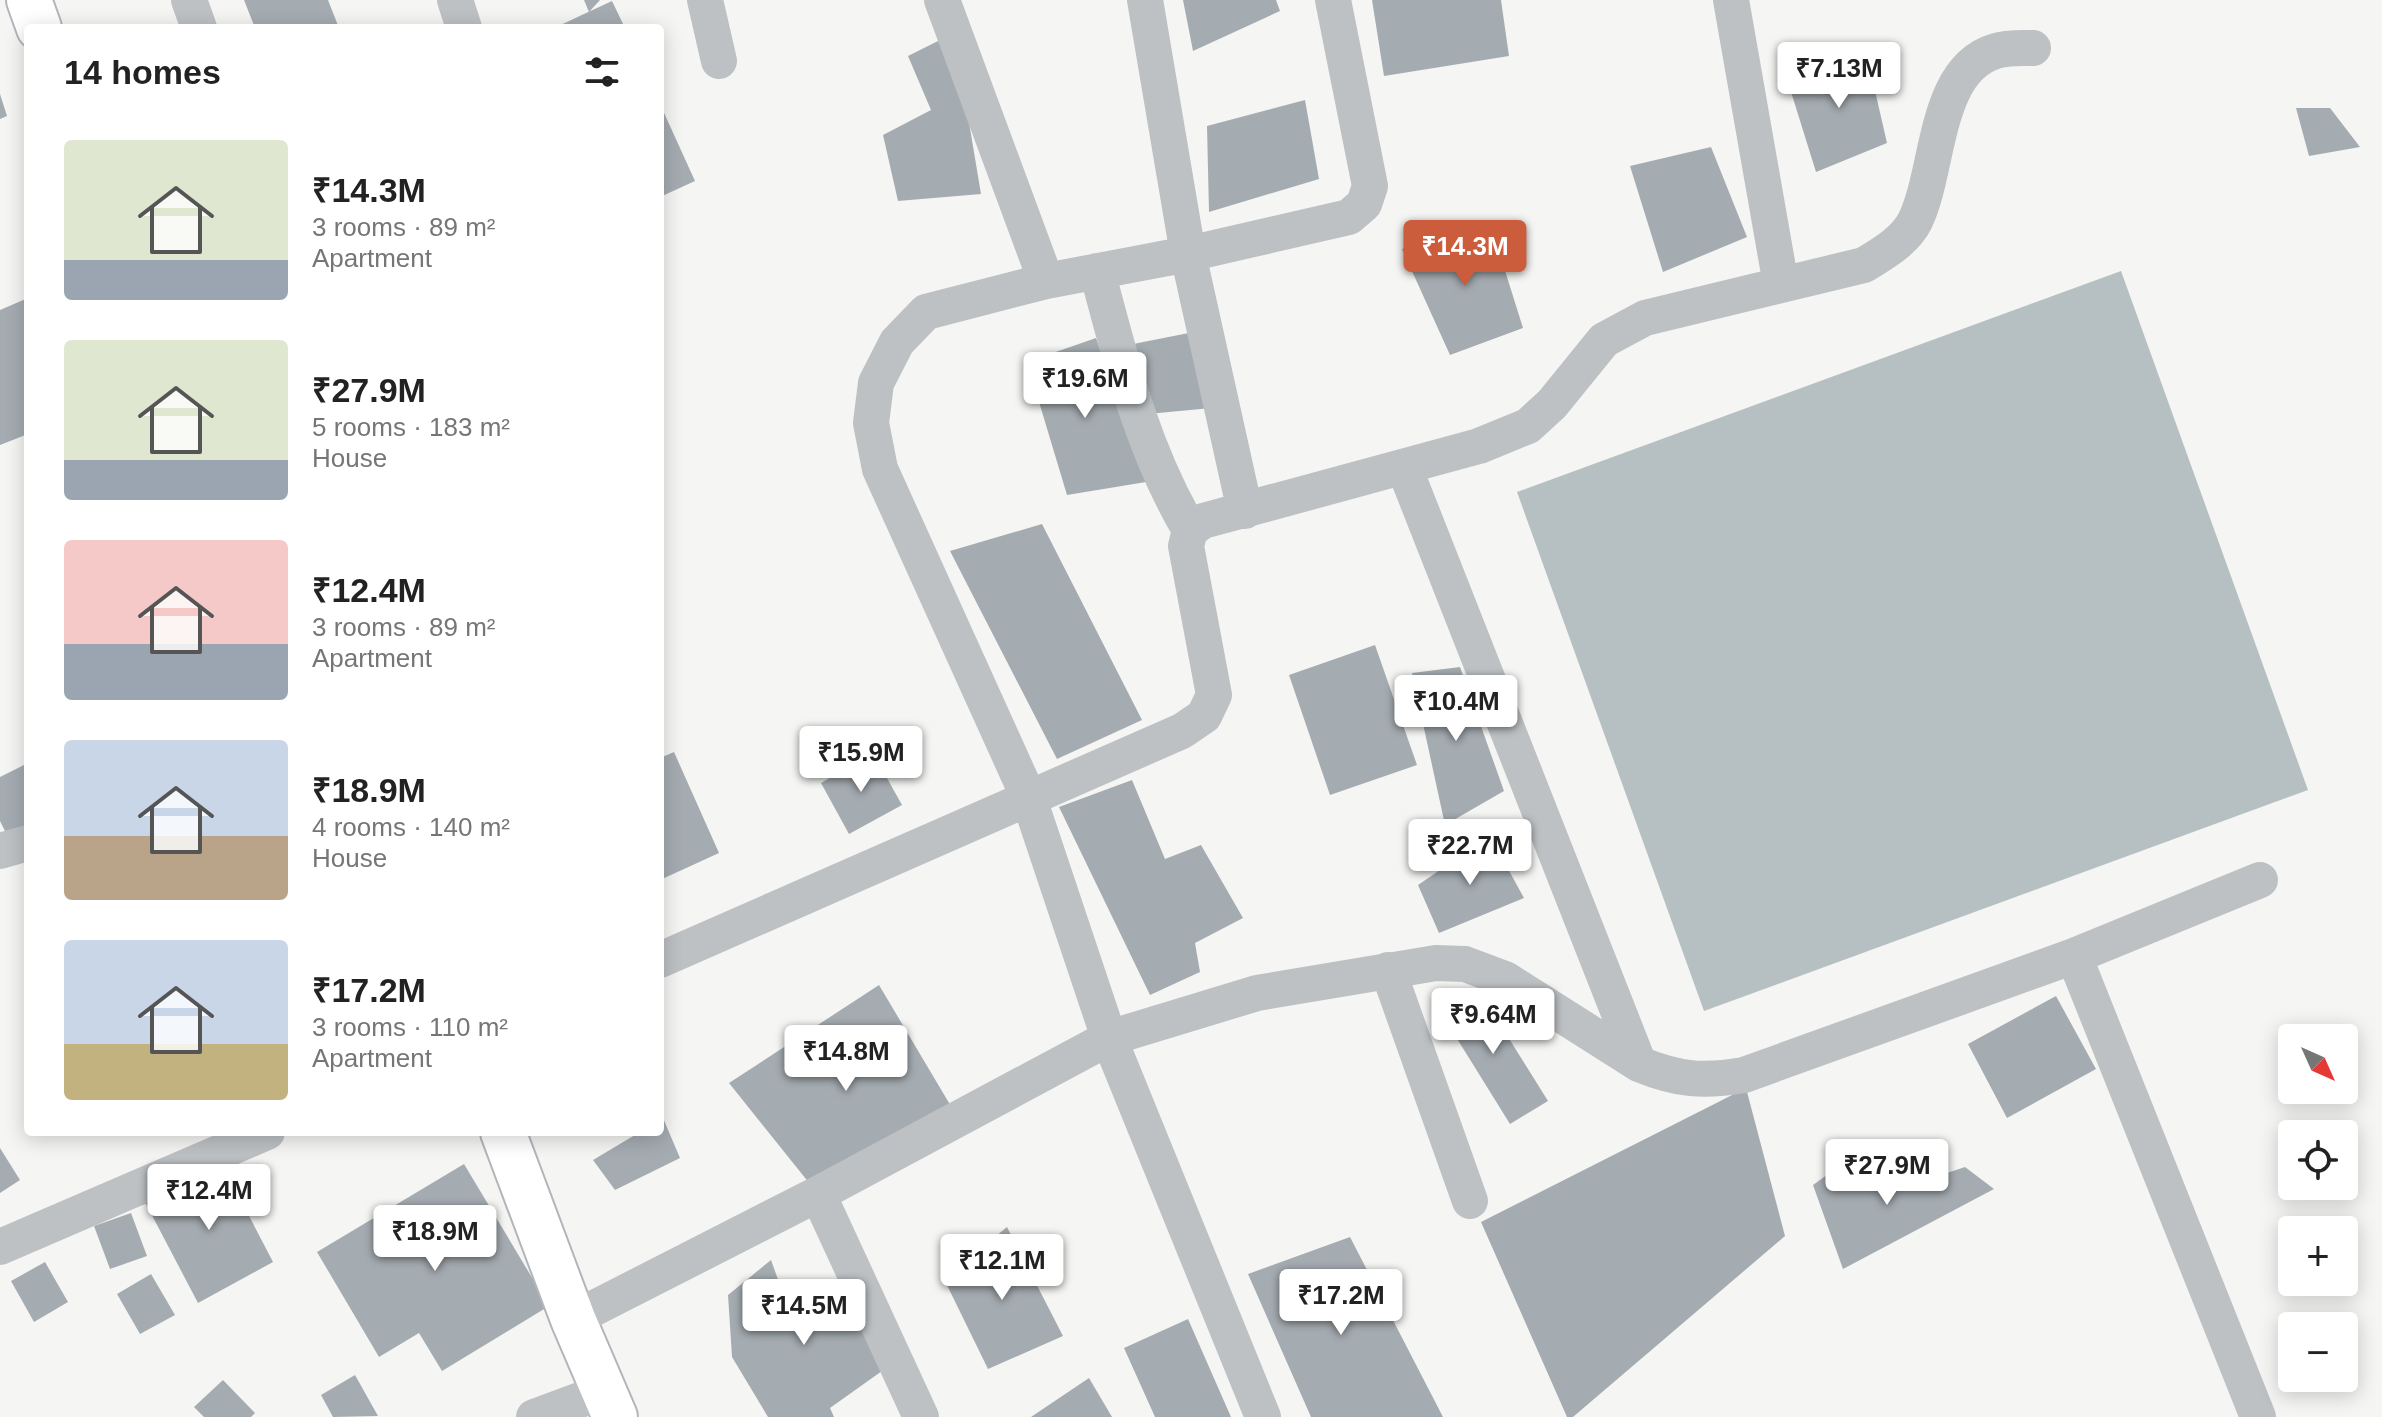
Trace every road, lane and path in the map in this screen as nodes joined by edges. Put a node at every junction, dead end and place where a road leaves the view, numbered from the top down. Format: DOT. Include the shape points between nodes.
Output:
graph roads {
  1 [pos="29,0"];
  2 [pos="189,0"];
  3 [pos="455,0"];
  4 [pos="705,0"];
  5 [pos="942,0"];
  6 [pos="1145,0"];
  7 [pos="1333,0"];
  8 [pos="1731,0"];
  9 [pos="38,24"];
  10 [pos="198,24"];
  11 [pos="463,24"];
  12 [pos="2033,48"];
  13 [pos="719,61"];
  14 [pos="1188,254"];
  15 [pos="1097,271"];
  16 [pos="1046,281"];
  17 [pos="1781,285"];
  18 [pos="1404,467"];
  19 [pos="1245,511"];
  20 [pos="1190,530"];
  21 [pos="1028,796"];
  22 [pos="24,844"];
  23 [pos="0,851"];
  24 [pos="2260,880"];
  25 [pos="2074,956"];
  26 [pos="664,958"];
  27 [pos="1388,970"];
  28 [pos="1109,1038"];
  29 [pos="1639,1064"];
  30 [pos="258,1136"];
  31 [pos="504,1136"];
  32 [pos="818,1194"];
  33 [pos="1470,1201"];
  34 [pos="0,1247"];
  35 [pos="573,1319"];
  36 [pos="609,1404"];
  37 [pos="534,1417"];
  38 [pos="921,1417"];
  39 [pos="1263,1417"];
  40 [pos="2258,1417"];
  1 -- 9 [label="street"];
  2 -- 10 [label="street"];
  3 -- 11 [label="street"];
  4 -- 13 [label="street"];
  5 -- 16 [label="street"];
  6 -- 14 [label="street"];
  7 -- 14 [label="street" via="1370,186 1364,204 1349,217"];
  8 -- 17 [label="street"];
  12 -- 17 [label="street" via="1997,50 1971,62 1958,80 1914,224 1890,248 1864,265"];
  14 -- 15 [label="street"];
  14 -- 19 [label="street"];
  15 -- 16 [label="street"];
  15 -- 20 [label="street" via="1145,442"];
  16 -- 21 [label="street" via="926,312 897,342 876,383 871,423 880,469"];
  17 -- 18 [label="street" via="1645,318 1604,340 1528,426"];
  18 -- 19 [label="street"];
  18 -- 29 [label="street"];
  19 -- 20 [label="street" via="1203,521"];
  20 -- 21 [label="street" via="1186,546 1214,695 1204,716 1182,731"];
  21 -- 26 [label="street"];
  21 -- 28 [label="street"];
  22 -- 23 [label="street"];
  24 -- 25 [label="street"];
  25 -- 29 [label="street" via="1744,1075 1703,1081"];
  25 -- 40 [label="street"];
  27 -- 28 [label="street" via="1257,993"];
  27 -- 29 [label="street" via="1465,964 1505,979"];
  27 -- 33 [label="street"];
  28 -- 32 [label="street"];
  28 -- 39 [label="street"];
  30 -- 34 [label="street"];
  31 -- 35 [label="street"];
  32 -- 35 [label="street"];
  32 -- 38 [label="street"];
  35 -- 36 [label="street"];
  36 -- 37 [label="street"];
}
